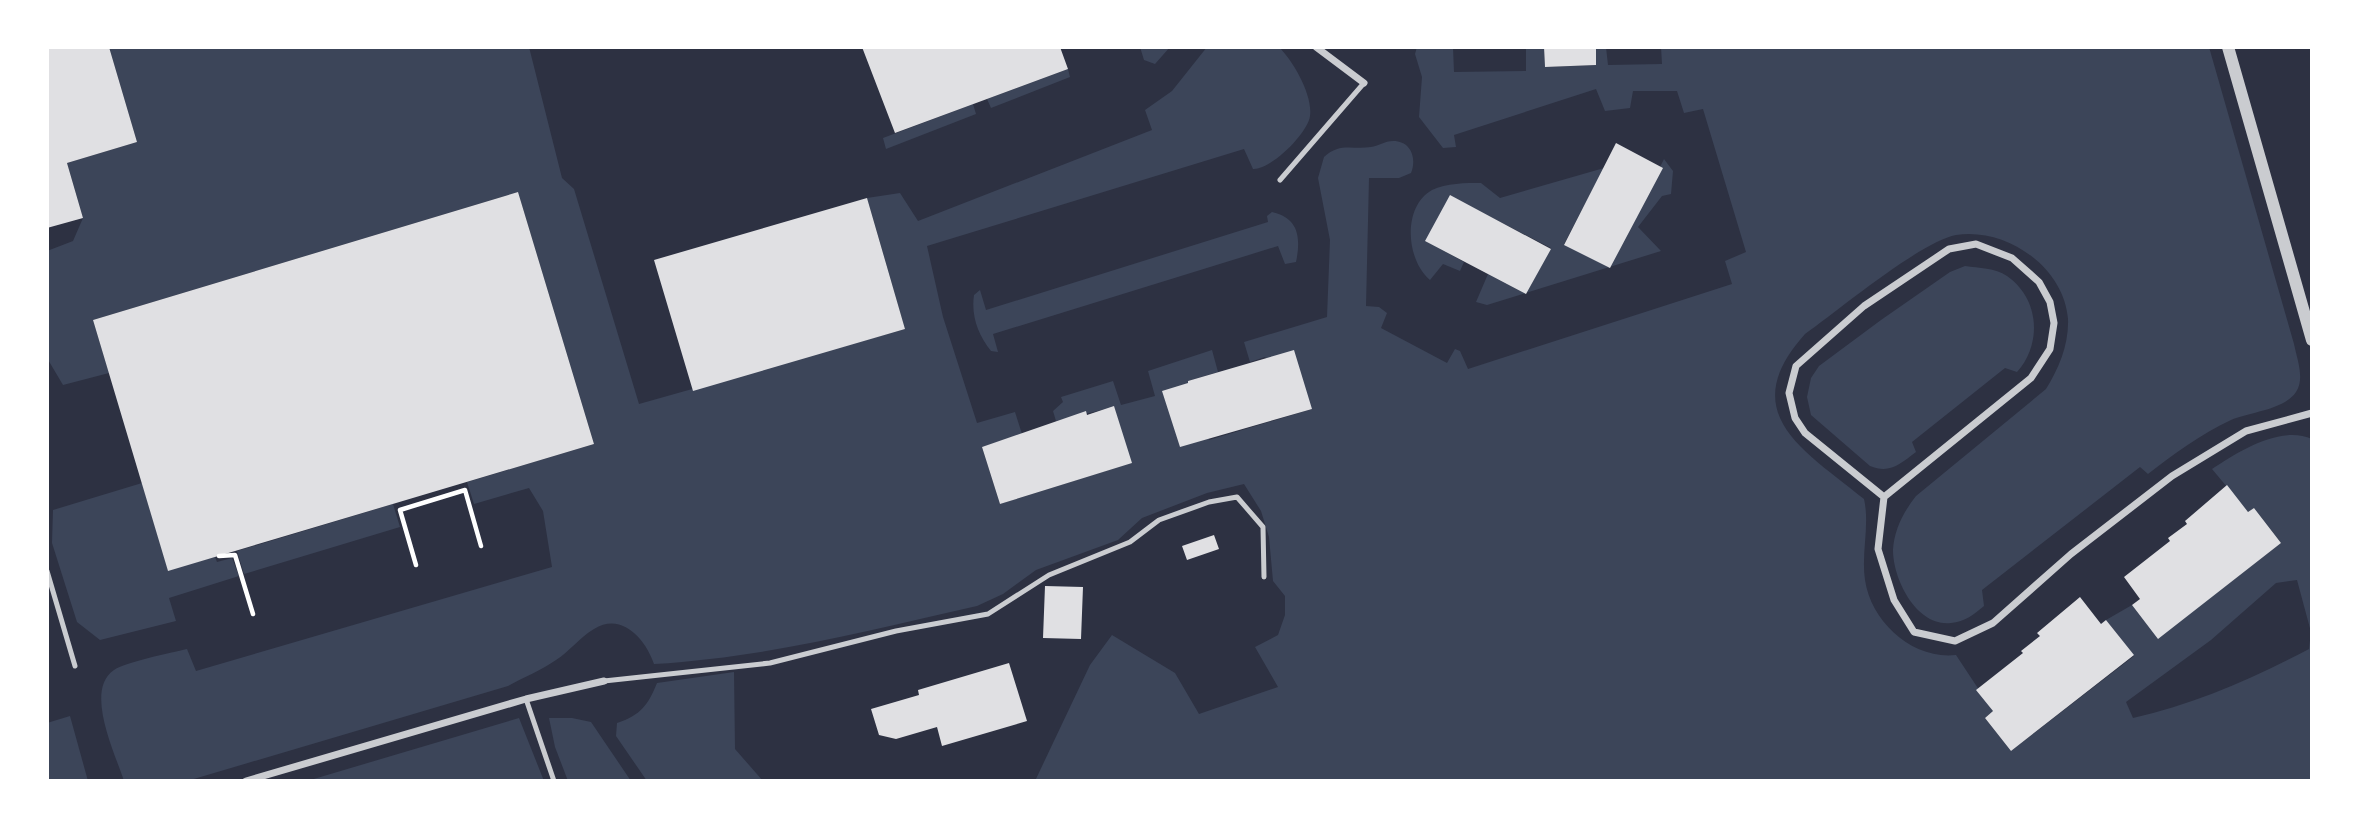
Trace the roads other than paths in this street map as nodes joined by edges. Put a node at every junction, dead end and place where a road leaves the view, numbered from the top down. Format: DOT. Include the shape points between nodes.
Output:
graph roads {
  1 [pos="1316,47"];
  2 [pos="2228,47"];
  3 [pos="1364,83"];
  4 [pos="1279,180"];
  5 [pos="2312,340"];
  6 [pos="2312,413"];
  7 [pos="1884,496"];
  8 [pos="47,571"];
  9 [pos="1264,577"];
  10 [pos="75,666"];
  11 [pos="604,681"];
  12 [pos="526,699"];
  13 [pos="246,781"];
  14 [pos="554,781"];
  1 -- 3 [label="street"];
  2 -- 5 [label="street"];
  3 -- 4 [label="lane"];
  6 -- 7 [label="street" via="2246,431 2172,477 2071,554 1993,624 1955,641 1914,632 1894,600 1878,550"];
  7 -- 7 [label="street" via="1805,433 1795,418 1789,393 1796,366 1864,306 1949,249 1976,244 2012,258 2039,282 2050,302 2054,323 2050,349 2031,378"];
  8 -- 10 [label="lane"];
  9 -- 11 [label="lane" via="1263,527 1237,497 1159,520 1130,542 1049,576 988,614 895,631 770,663"];
  11 -- 12 [label="street"];
  12 -- 13 [label="street"];
  12 -- 14 [label="lane"];
}
